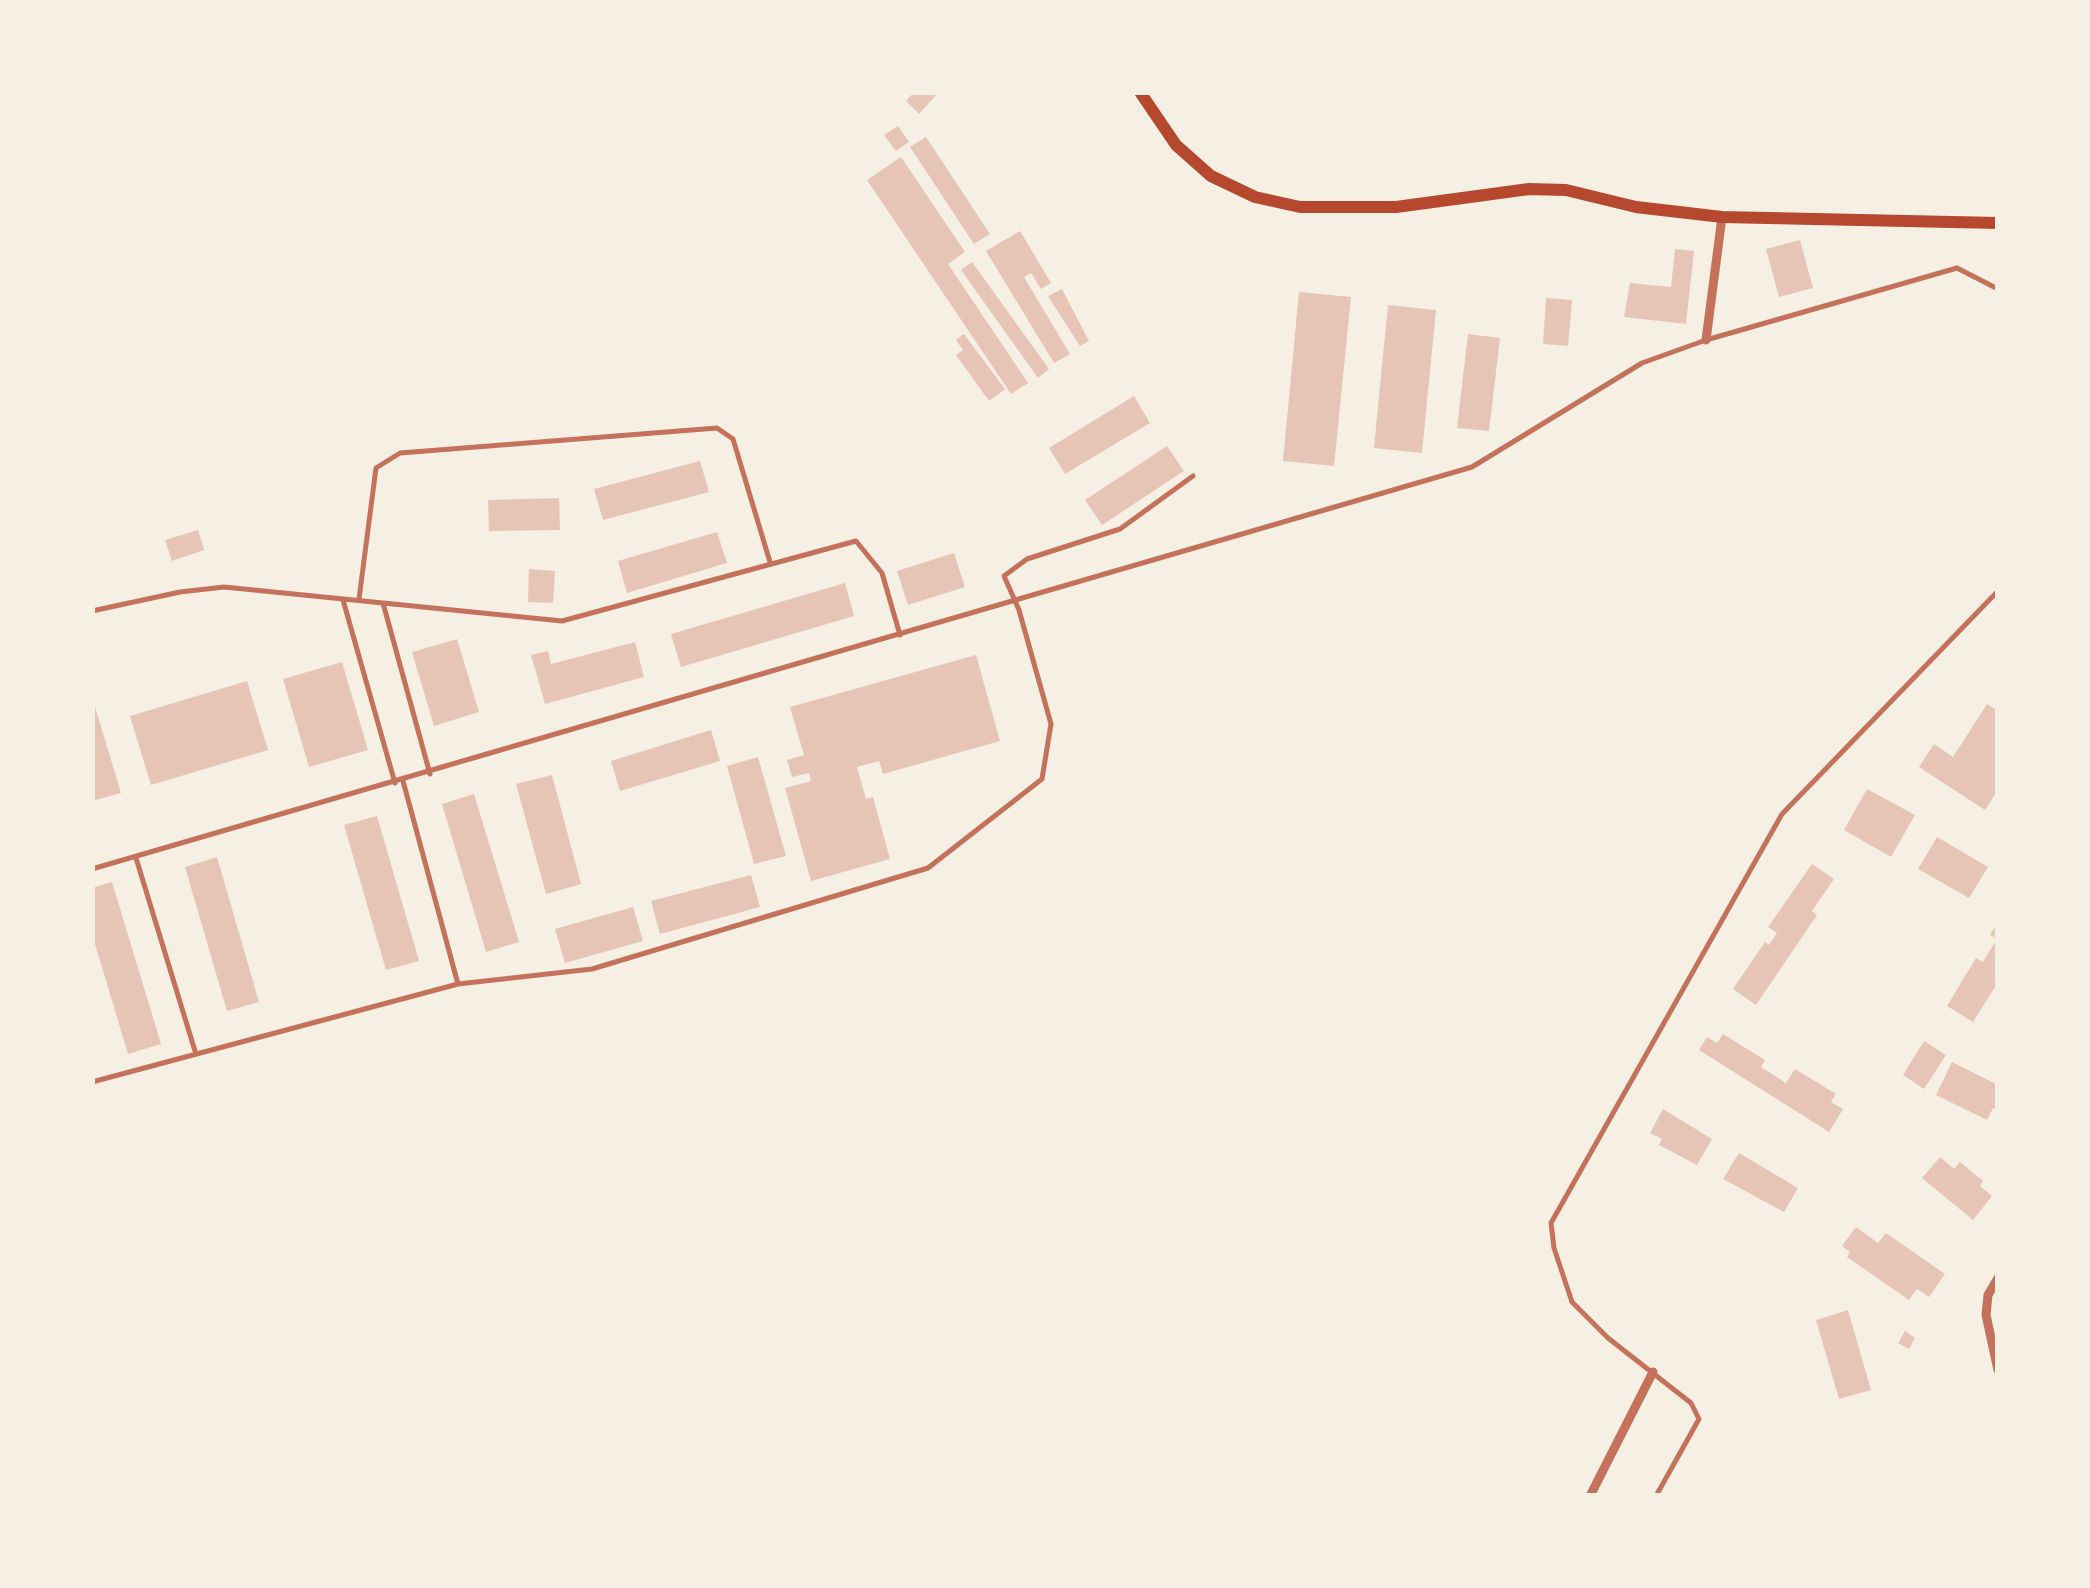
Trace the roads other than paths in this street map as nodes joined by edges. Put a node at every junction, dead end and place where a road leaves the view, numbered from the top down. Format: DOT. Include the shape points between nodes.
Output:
graph roads {
  1 [pos="1140,92"];
  2 [pos="1722,217"];
  3 [pos="1998,223"];
  4 [pos="1998,289"];
  5 [pos="1706,340"];
  6 [pos="1193,476"];
  7 [pos="770,562"];
  8 [pos="1998,591"];
  9 [pos="343,600"];
  10 [pos="359,600"];
  11 [pos="1014,600"];
  12 [pos="383,602"];
  13 [pos="92,612"];
  14 [pos="900,635"];
  15 [pos="430,774"];
  16 [pos="399,782"];
  17 [pos="136,857"];
  18 [pos="92,869"];
  19 [pos="458,984"];
  20 [pos="195,1051"];
  21 [pos="92,1082"];
  22 [pos="1998,1278"];
  23 [pos="1998,1370"];
  24 [pos="1653,1372"];
  25 [pos="1590,1496"];
  26 [pos="1656,1496"];
  1 -- 2 [label="main road" via="1176,144 1211,176 1255,197 1300,207 1396,207 1529,189"];
  2 -- 3 [label="main road"];
  2 -- 5 [label="street"];
  4 -- 5 [label="lane" via="1957,268"];
  5 -- 11 [label="lane" via="1642,363 1472,467"];
  6 -- 11 [label="lane" via="1120,529 1027,559 1004,576"];
  7 -- 10 [label="lane" via="734,439 717,428 400,452 376,468"];
  7 -- 12 [label="lane" via="562,621"];
  7 -- 14 [label="lane" via="856,541 882,573"];
  8 -- 24 [label="lane" via="1782,814 1551,1223 1572,1302"];
  9 -- 10 [label="lane"];
  9 -- 13 [label="lane" via="224,588"];
  9 -- 16 [label="lane"];
  10 -- 12 [label="lane"];
  11 -- 14 [label="lane"];
  11 -- 19 [label="lane" via="1051,724 1042,779 928,868 592,969"];
  12 -- 15 [label="lane"];
  14 -- 15 [label="lane"];
  15 -- 16 [label="lane"];
  16 -- 17 [label="lane"];
  16 -- 19 [label="lane"];
  17 -- 18 [label="lane"];
  17 -- 20 [label="lane"];
  19 -- 20 [label="lane"];
  20 -- 21 [label="lane"];
  22 -- 23 [label="street" via="1986,1316"];
  24 -- 25 [label="street"];
  24 -- 26 [label="lane" via="1692,1403 1698,1419"];
}
